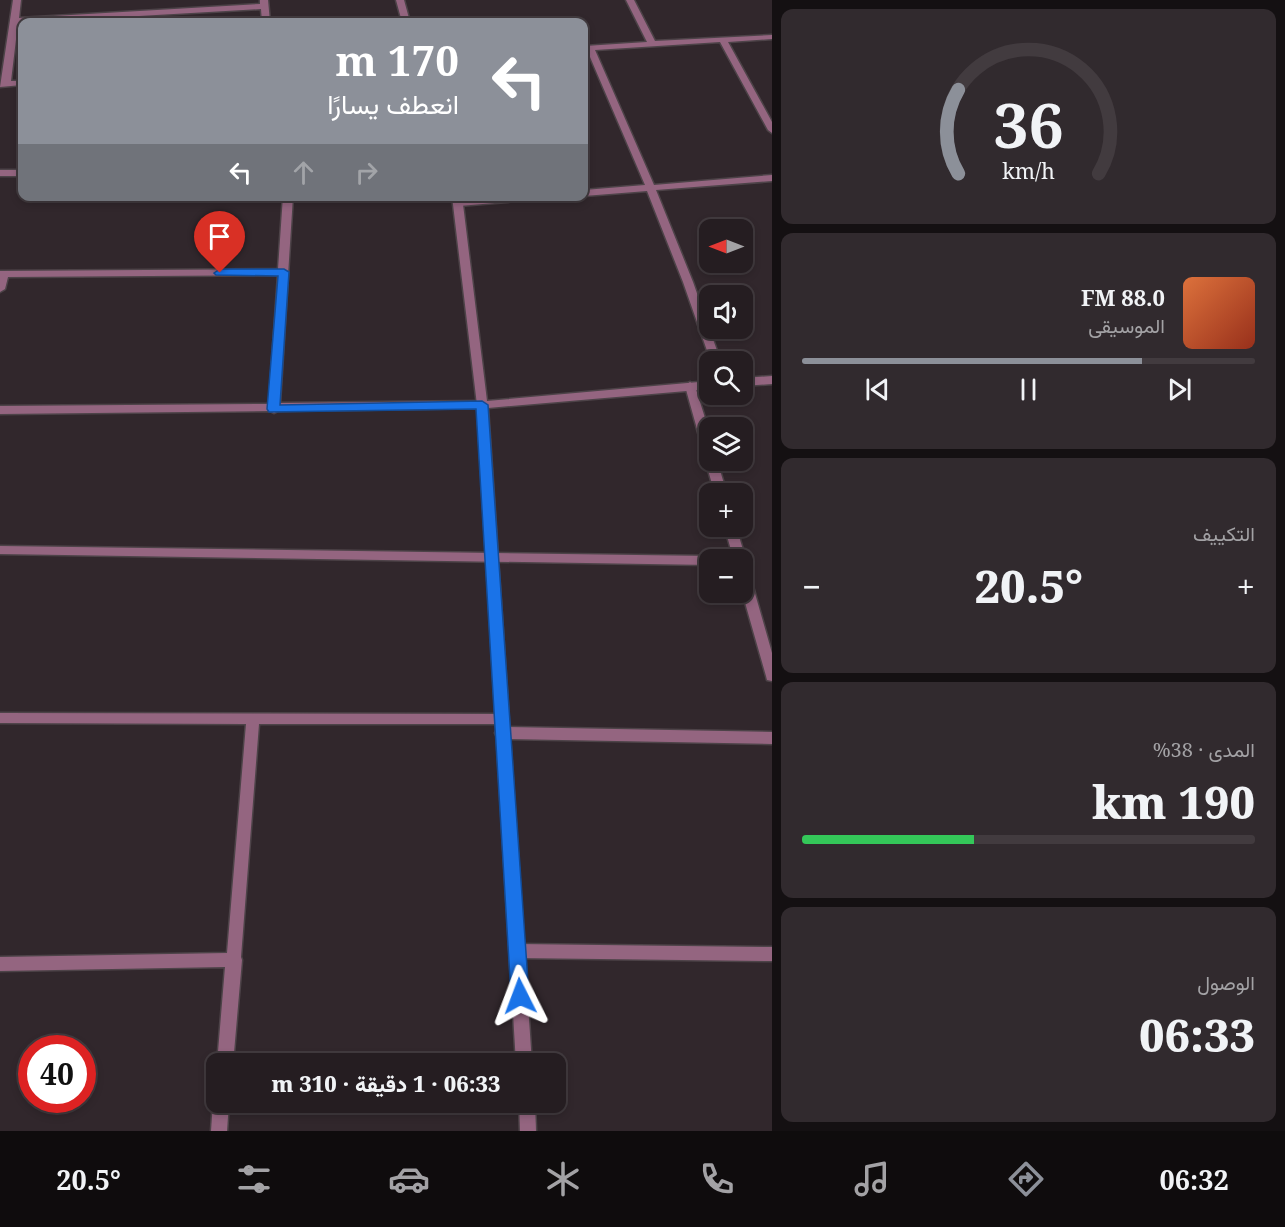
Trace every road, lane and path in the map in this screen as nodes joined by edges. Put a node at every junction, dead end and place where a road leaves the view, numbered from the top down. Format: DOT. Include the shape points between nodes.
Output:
graph roads {
  1 [pos="17,0"];
  2 [pos="400,0"];
  3 [pos="630,0"];
  4 [pos="265,3"];
  5 [pos="49,18"];
  6 [pos="266,18"];
  7 [pos="405,18"];
  8 [pos="14,21"];
  9 [pos="18,21"];
  10 [pos="772,37"];
  11 [pos="723,40"];
  12 [pos="652,44"];
  13 [pos="588,48"];
  14 [pos="588,50"];
  15 [pos="18,83"];
  16 [pos="3,84"];
  17 [pos="772,130"];
  18 [pos="0,173"];
  19 [pos="18,173"];
  20 [pos="772,178"];
  21 [pos="652,187"];
  22 [pos="588,193"];
  23 [pos="288,201"];
  24 [pos="458,201"];
  25 [pos="284,272"];
  26 [pos="2,274"];
  27 [pos="0,289"];
  28 [pos="712,351"];
  29 [pos="772,380"];
  30 [pos="753,381"];
  31 [pos="690,386"];
  32 [pos="699,386"];
  33 [pos="482,405"];
  34 [pos="274,409"];
  35 [pos="0,410"];
  36 [pos="699,417"];
  37 [pos="0,550"];
  38 [pos="491,556"];
  39 [pos="699,561"];
  40 [pos="752,603"];
  41 [pos="772,676"];
  42 [pos="0,718"];
  43 [pos="253,719"];
  44 [pos="501,719"];
  45 [pos="502,733"];
  46 [pos="772,738"];
  47 [pos="517,951"];
  48 [pos="772,954"];
  49 [pos="235,960"];
  50 [pos="0,964"];
  51 [pos="226,1053"];
  52 [pos="523,1053"];
  53 [pos="220,1113"];
  54 [pos="527,1113"];
  55 [pos="219,1131"];
  56 [pos="528,1131"];
  1 -- 8 [label="street"];
  2 -- 7 [label="street"];
  3 -- 12 [label="street"];
  4 -- 5 [label="street"];
  4 -- 6 [label="street"];
  8 -- 9 [label="street"];
  8 -- 16 [label="street"];
  10 -- 11 [label="street"];
  11 -- 12 [label="street"];
  11 -- 17 [label="street"];
  12 -- 13 [label="street"];
  14 -- 21 [label="street"];
  15 -- 16 [label="street"];
  18 -- 19 [label="street"];
  20 -- 21 [label="street"];
  21 -- 22 [label="street"];
  21 -- 28 [label="street"];
  23 -- 25 [label="street"];
  24 -- 33 [label="street"];
  25 -- 26 [label="street"];
  25 -- 34 [label="street"];
  26 -- 27 [label="street"];
  29 -- 30 [label="street"];
  31 -- 32 [label="street"];
  31 -- 33 [label="street"];
  31 -- 36 [label="street"];
  33 -- 34 [label="street"];
  33 -- 38 [label="street"];
  34 -- 35 [label="street"];
  37 -- 38 [label="street"];
  38 -- 39 [label="street"];
  38 -- 44 [label="street"];
  40 -- 41 [label="street"];
  42 -- 43 [label="street"];
  43 -- 44 [label="street"];
  43 -- 49 [label="street"];
  44 -- 45 [label="street"];
  45 -- 46 [label="street"];
  45 -- 47 [label="street"];
  47 -- 48 [label="street"];
  47 -- 52 [label="street"];
  49 -- 50 [label="street"];
  49 -- 51 [label="street"];
  53 -- 55 [label="street"];
  54 -- 56 [label="street"];
}
